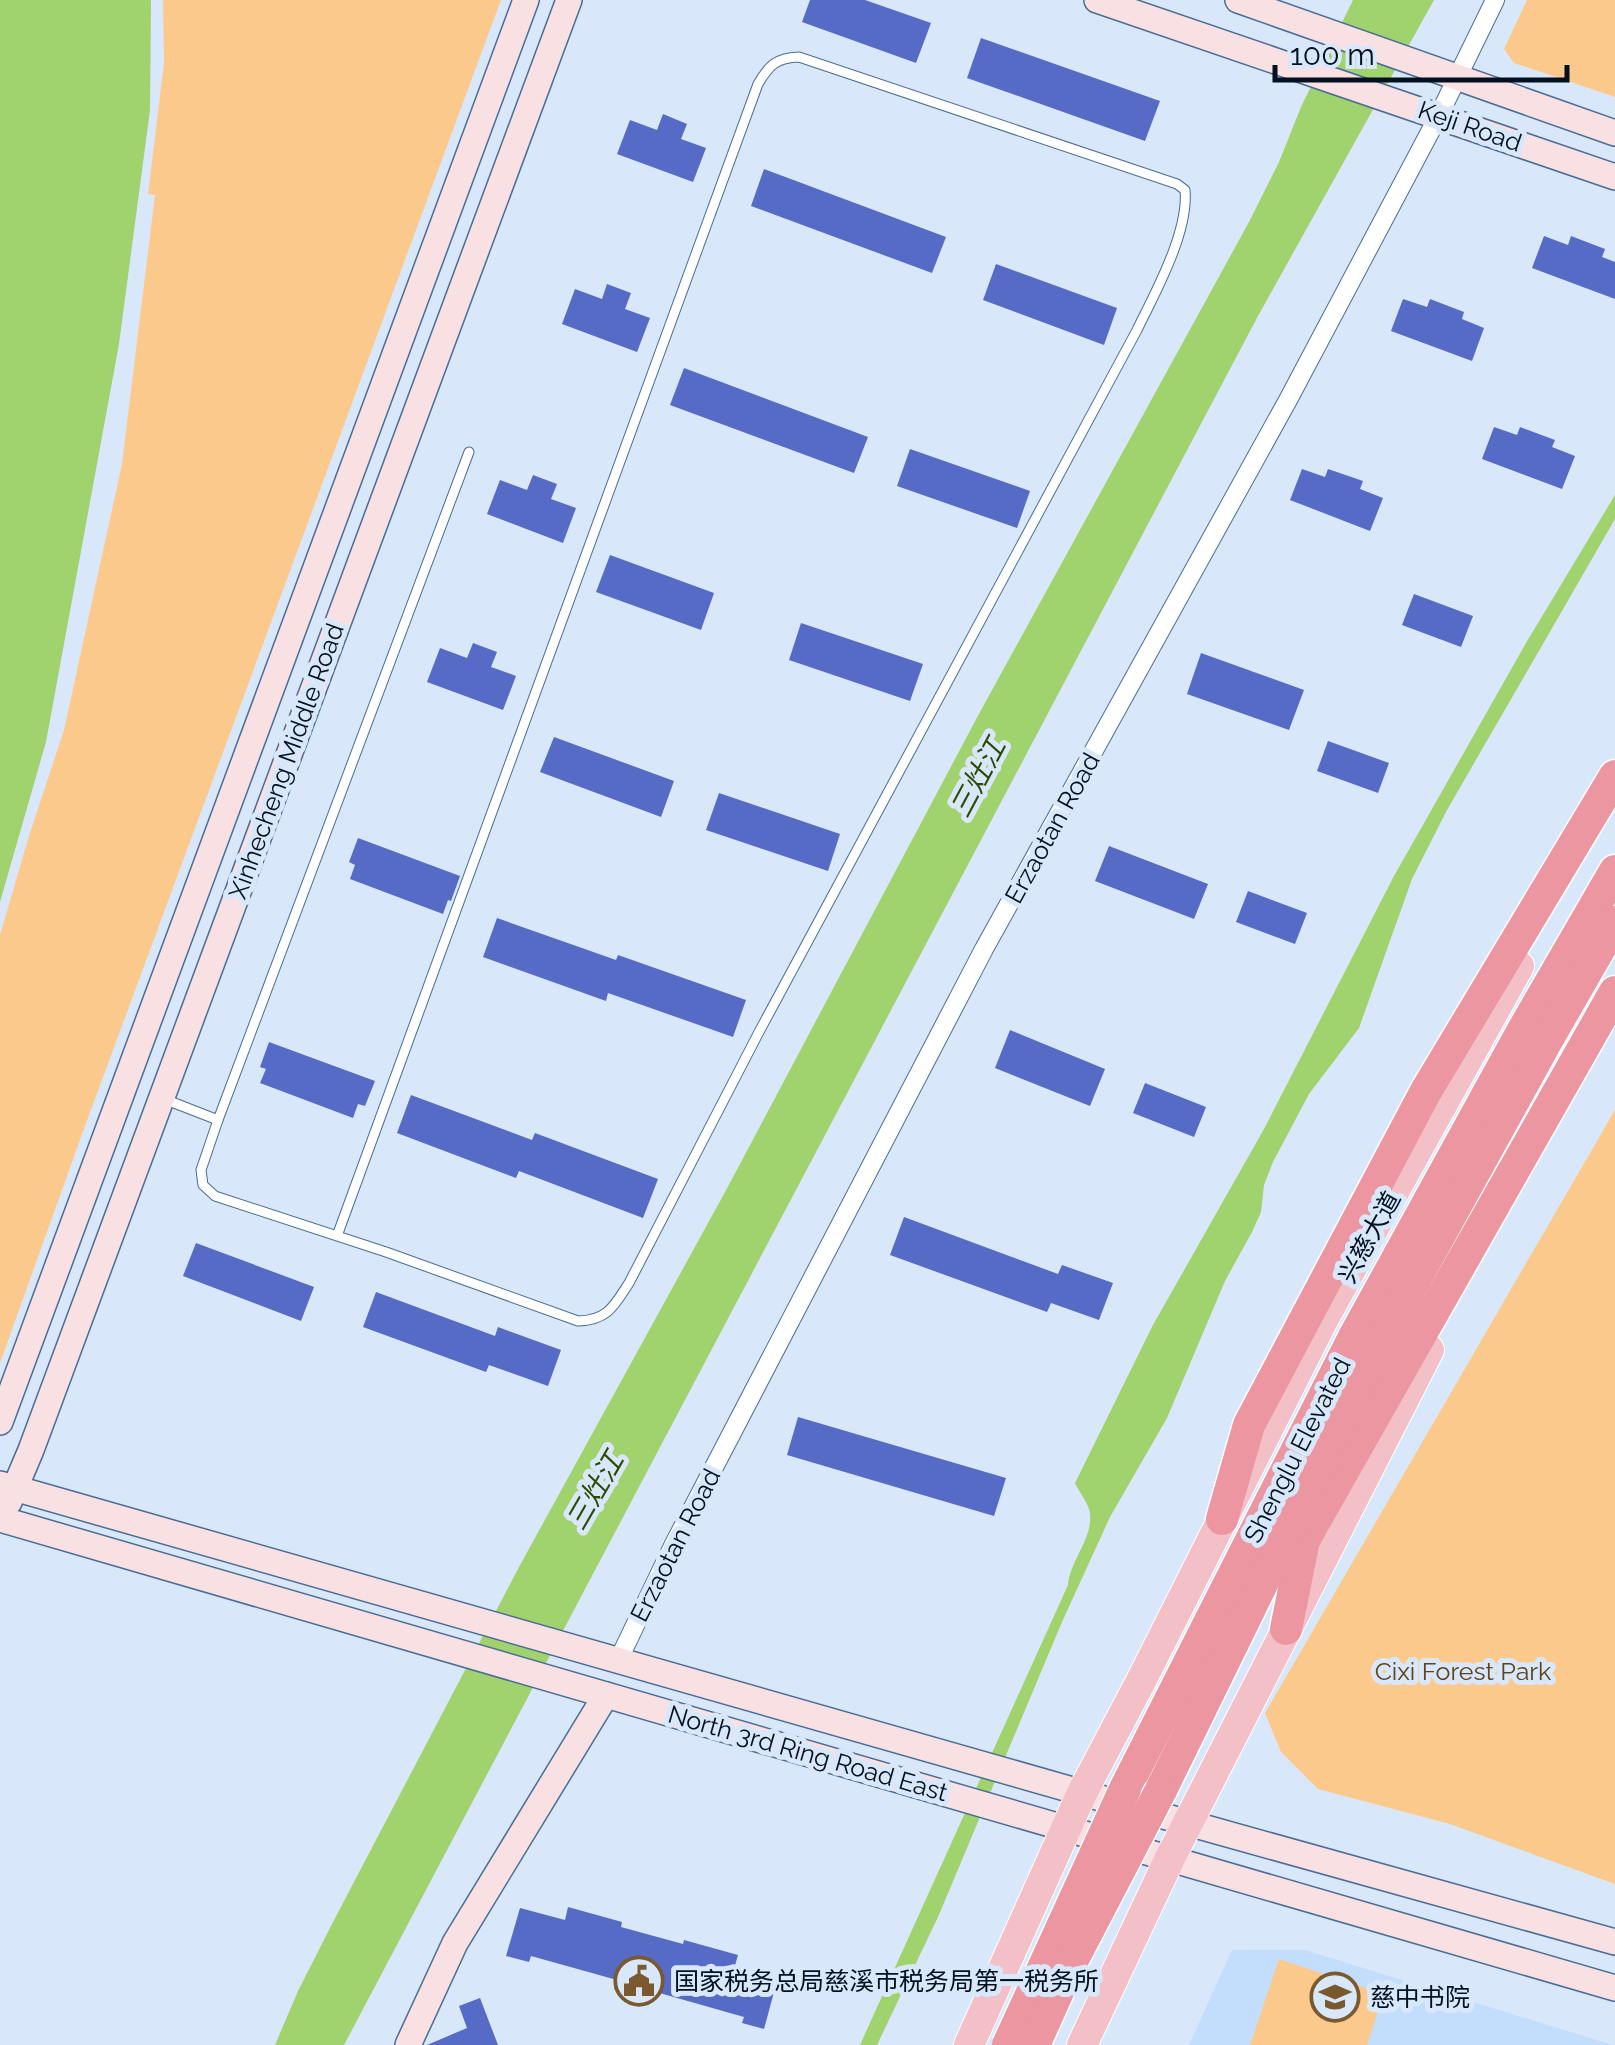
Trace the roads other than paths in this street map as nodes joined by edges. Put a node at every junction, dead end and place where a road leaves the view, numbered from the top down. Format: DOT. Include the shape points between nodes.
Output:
graph roads {
  1 [pos="526,0"];
  2 [pos="569,0"];
  3 [pos="1097,0"];
  4 [pos="1238,0"];
  5 [pos="1495,0"];
  6 [pos="1457,76"];
  7 [pos="1439,115"];
  8 [pos="1615,132"];
  9 [pos="1615,176"];
  10 [pos="469,452"];
  11 [pos="1615,776"];
  12 [pos="1615,802"];
  13 [pos="1615,871"];
  14 [pos="1615,922"];
  15 [pos="1615,992"];
  16 [pos="1615,1012"];
  17 [pos="161,1098"];
  18 [pos="218,1120"];
  19 [pos="337,1236"];
  20 [pos="0,1422"];
  21 [pos="8,1486"];
  22 [pos="0,1519"];
  23 [pos="1222,1520"];
  24 [pos="1286,1629"];
  25 [pos="618,1660"];
  26 [pos="606,1695"];
  27 [pos="1082,1792"];
  28 [pos="1188,1823"];
  29 [pos="1066,1828"];
  30 [pos="1170,1858"];
  31 [pos="1615,1942"];
  32 [pos="1615,1988"];
  33 [pos="408,2045"];
  34 [pos="970,2045"];
  35 [pos="1008,2045"];
  36 [pos="1034,2045"];
  37 [pos="1082,2045"];
  1 -- 20 [label="main road, Xinhecheng Middle Road"];
  2 -- 17 [label="main road, Xinhecheng Middle Road"];
  3 -- 7 [label="main road, Keji Road"];
  4 -- 6 [label="main road, Keji Road"];
  5 -- 6 [label="street, Erzaotan Road"];
  6 -- 7 [label="street, Erzaotan Road"];
  6 -- 8 [label="main road, Keji Road"];
  7 -- 9 [label="main road, Keji Road"];
  7 -- 25 [label="street, Erzaotan Road" via="984,949"];
  10 -- 18 [label="lane"];
  11 -- 23 [label="highway" via="1426,1091 1260,1402"];
  12 -- 23 [label="main road, 兴慈大道" via="1333,1303"];
  13 -- 35 [label="highway, Shenglu Elevated, bridge" via="1354,1337 1125,1789"];
  14 -- 36 [label="highway, Shenglu Elevated, bridge" via="1377,1350"];
  15 -- 24 [label="highway" via="1304,1540"];
  16 -- 24 [label="main road" via="1531,1148"];
  17 -- 18 [label="lane"];
  17 -- 21 [label="main road, Xinhecheng Middle Road"];
  18 -- 19 [label="lane" via="201,1170 203,1185 215,1196"];
  19 -- 19 [label="lane" via="578,1321 594,1321 611,1310 1137,330 1170,264 1185,190 799,57 767,69"];
  21 -- 22 [label="main road, Xinhecheng Middle Road"];
  21 -- 25 [label="main road, North 3rd Ring Road East"];
  22 -- 26 [label="main road, North 3rd Ring Road East"];
  23 -- 27 [label="main road, 兴慈大道"];
  24 -- 28 [label="main road"];
  25 -- 27 [label="main road, North 3rd Ring Road East"];
  26 -- 29 [label="main road, North 3rd Ring Road East"];
  26 -- 33 [label="main road" via="455,1943"];
  27 -- 28 [label="main road, North 3rd Ring Road East"];
  27 -- 29 [label="main road, 兴慈大道"];
  28 -- 30 [label="main road"];
  28 -- 31 [label="main road, North 3rd Ring Road East"];
  29 -- 30 [label="main road, North 3rd Ring Road East"];
  29 -- 34 [label="main road, 兴慈大道"];
  30 -- 32 [label="main road, North 3rd Ring Road East"];
  30 -- 37 [label="main road"];
}
